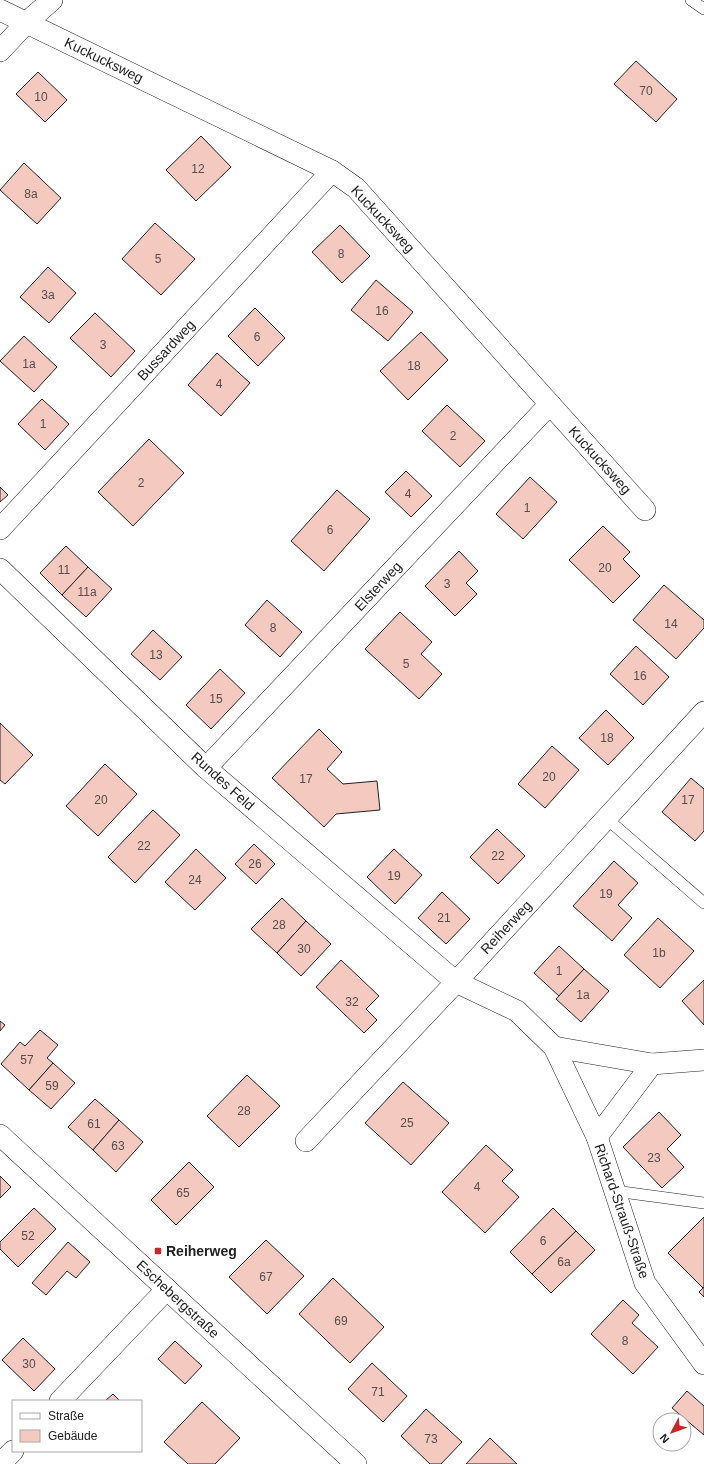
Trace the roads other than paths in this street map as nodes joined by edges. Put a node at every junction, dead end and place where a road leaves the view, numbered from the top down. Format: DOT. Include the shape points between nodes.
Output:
graph roads {
  1 [pos="52,0"];
  2 [pos="691,0"];
  3 [pos="704,9"];
  4 [pos="0,10"];
  5 [pos="27,22"];
  6 [pos="0,51"];
  7 [pos="332,171"];
  8 [pos="550,404"];
  9 [pos="644,510"];
  10 [pos="0,529"];
  11 [pos="0,569"];
  12 [pos="704,712"];
  13 [pos="206,768"];
  14 [pos="606,818"];
  15 [pos="704,904"];
  16 [pos="456,982"];
  17 [pos="554,1047"];
  18 [pos="704,1060"];
  19 [pos="652,1064"];
  20 [pos="0,1135"];
  21 [pos="597,1137"];
  22 [pos="306,1141"];
  23 [pos="615,1191"];
  24 [pos="704,1203"];
  25 [pos="167,1288"];
  26 [pos="704,1364"];
  27 [pos="61,1400"];
  28 [pos="12,1452"];
  29 [pos="0,1464"];
  30 [pos="356,1464"];
  1 -- 5 [label="street"];
  2 -- 3 [label="lane"];
  4 -- 5 [label="street, Kuckucksweg"];
  5 -- 6 [label="street"];
  5 -- 7 [label="street, Kuckucksweg"];
  7 -- 8 [label="street, Kuckucksweg" via="356,188"];
  7 -- 10 [label="street, Bussardweg"];
  8 -- 9 [label="street, Kuckucksweg"];
  8 -- 13 [label="street, Elsterweg"];
  11 -- 13 [label="street, Rundes Feld"];
  12 -- 14 [label="street, Reiherweg"];
  13 -- 16 [label="street, Rundes Feld"];
  14 -- 15 [label="lane"];
  14 -- 16 [label="street, Reiherweg"];
  16 -- 17 [label="street, Richard-Strauß-Straße" via="518,1011"];
  16 -- 22 [label="street, Reiherweg"];
  17 -- 19 [label="street"];
  17 -- 21 [label="street, Richard-Strauß-Straße"];
  18 -- 19 [label="street"];
  19 -- 21 [label="street, Richard-Strauß-Straße"];
  20 -- 25 [label="street, Eschebergstraße"];
  21 -- 23 [label="street, Richard-Strauß-Straße"];
  23 -- 24 [label="lane"];
  23 -- 26 [label="street, Richard-Strauß-Straße" via="645,1283"];
  25 -- 27 [label="street"];
  25 -- 30 [label="street, Eschebergstraße"];
  28 -- 29 [label="street"];
}
